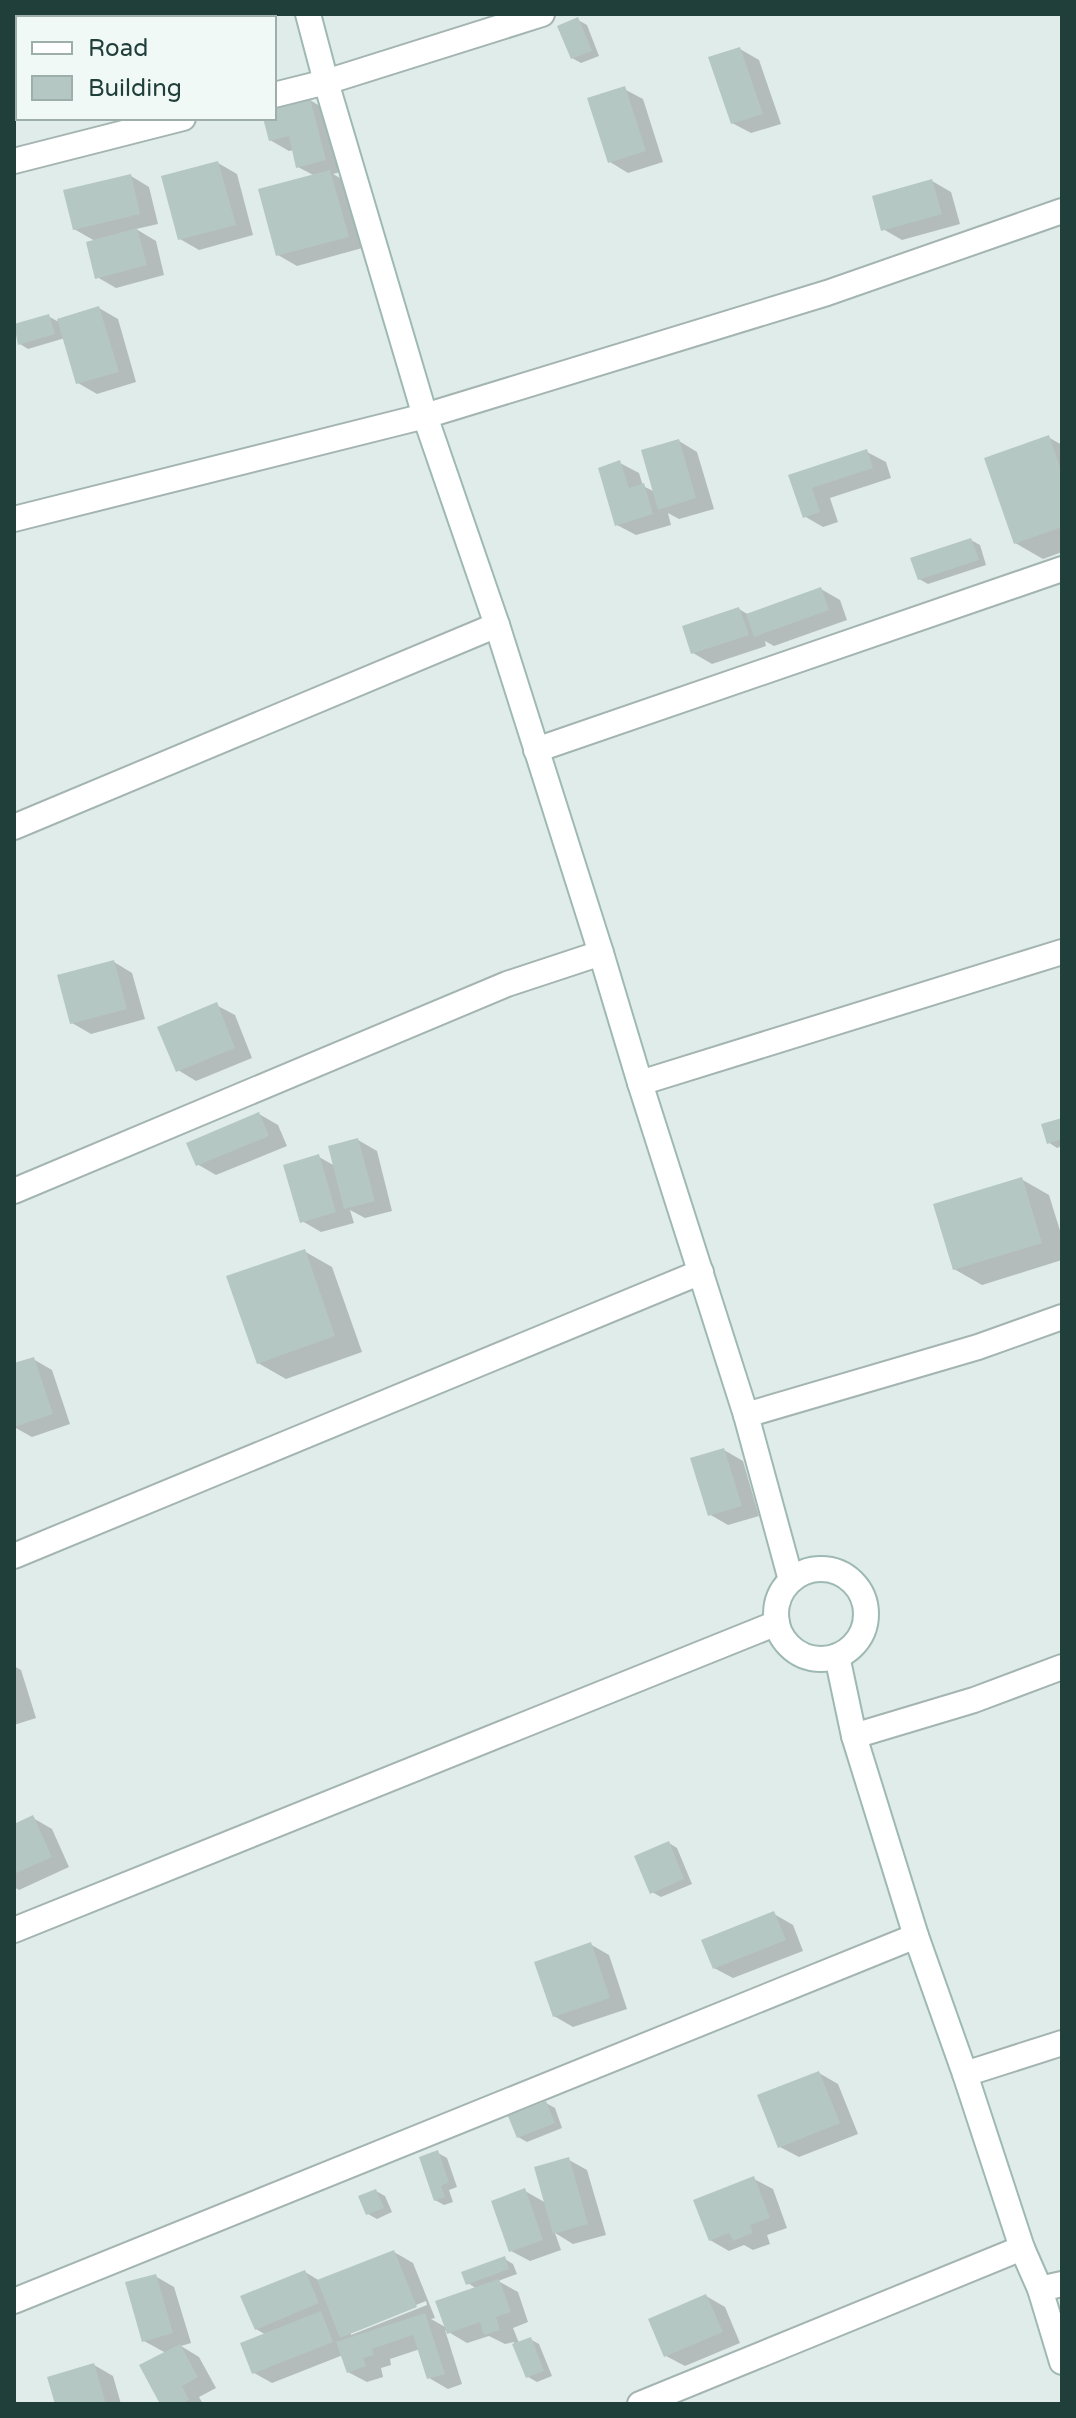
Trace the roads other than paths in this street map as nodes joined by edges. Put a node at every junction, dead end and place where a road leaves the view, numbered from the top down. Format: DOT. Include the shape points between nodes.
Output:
graph roads {
  1 [pos="308,14"];
  2 [pos="542,14"];
  3 [pos="326,82"];
  4 [pos="276,94"];
  5 [pos="175,120"];
  6 [pos="14,161"];
  7 [pos="1062,211"];
  8 [pos="425,416"];
  9 [pos="14,519"];
  10 [pos="1062,569"];
  11 [pos="497,625"];
  12 [pos="536,750"];
  13 [pos="14,827"];
  14 [pos="1062,952"];
  15 [pos="601,953"];
  16 [pos="640,1083"];
  17 [pos="14,1191"];
  18 [pos="701,1272"];
  19 [pos="1062,1317"];
  20 [pos="746,1415"];
  21 [pos="14,1556"];
  22 [pos="791,1580"];
  23 [pos="777,1623"];
  24 [pos="837,1656"];
  25 [pos="1062,1667"];
  26 [pos="854,1736"];
  27 [pos="14,1930"];
  28 [pos="916,1936"];
  29 [pos="1062,2043"];
  30 [pos="965,2074"];
  31 [pos="1022,2248"];
  32 [pos="1051,2286"];
  33 [pos="14,2301"];
  34 [pos="1062,2362"];
  35 [pos="640,2404"];
  1 -- 3 [label="street"];
  2 -- 3 [label="street"];
  3 -- 4 [label="street"];
  3 -- 8 [label="street"];
  5 -- 6 [label="street"];
  7 -- 8 [label="street" via="827,293"];
  8 -- 9 [label="street"];
  8 -- 11 [label="street"];
  10 -- 12 [label="street"];
  11 -- 12 [label="street"];
  11 -- 13 [label="street"];
  12 -- 15 [label="street"];
  14 -- 16 [label="street"];
  15 -- 16 [label="street"];
  15 -- 17 [label="street" via="507,984"];
  16 -- 18 [label="street"];
  18 -- 20 [label="street"];
  18 -- 21 [label="street"];
  19 -- 20 [label="street"];
  20 -- 22 [label="street"];
  22 -- 23 [label="street" via="776,1608"];
  22 -- 24 [label="street" via="820,1569 849,1579 859,1591 865,1605 861,1636"];
  23 -- 24 [label="street" via="792,1649 806,1657"];
  23 -- 27 [label="street"];
  24 -- 26 [label="street"];
  25 -- 26 [label="street"];
  26 -- 28 [label="street"];
  28 -- 30 [label="street"];
  28 -- 33 [label="street"];
  29 -- 30 [label="street"];
  30 -- 31 [label="street"];
  31 -- 32 [label="street"];
  31 -- 35 [label="street"];
  32 -- 34 [label="street"];
}
